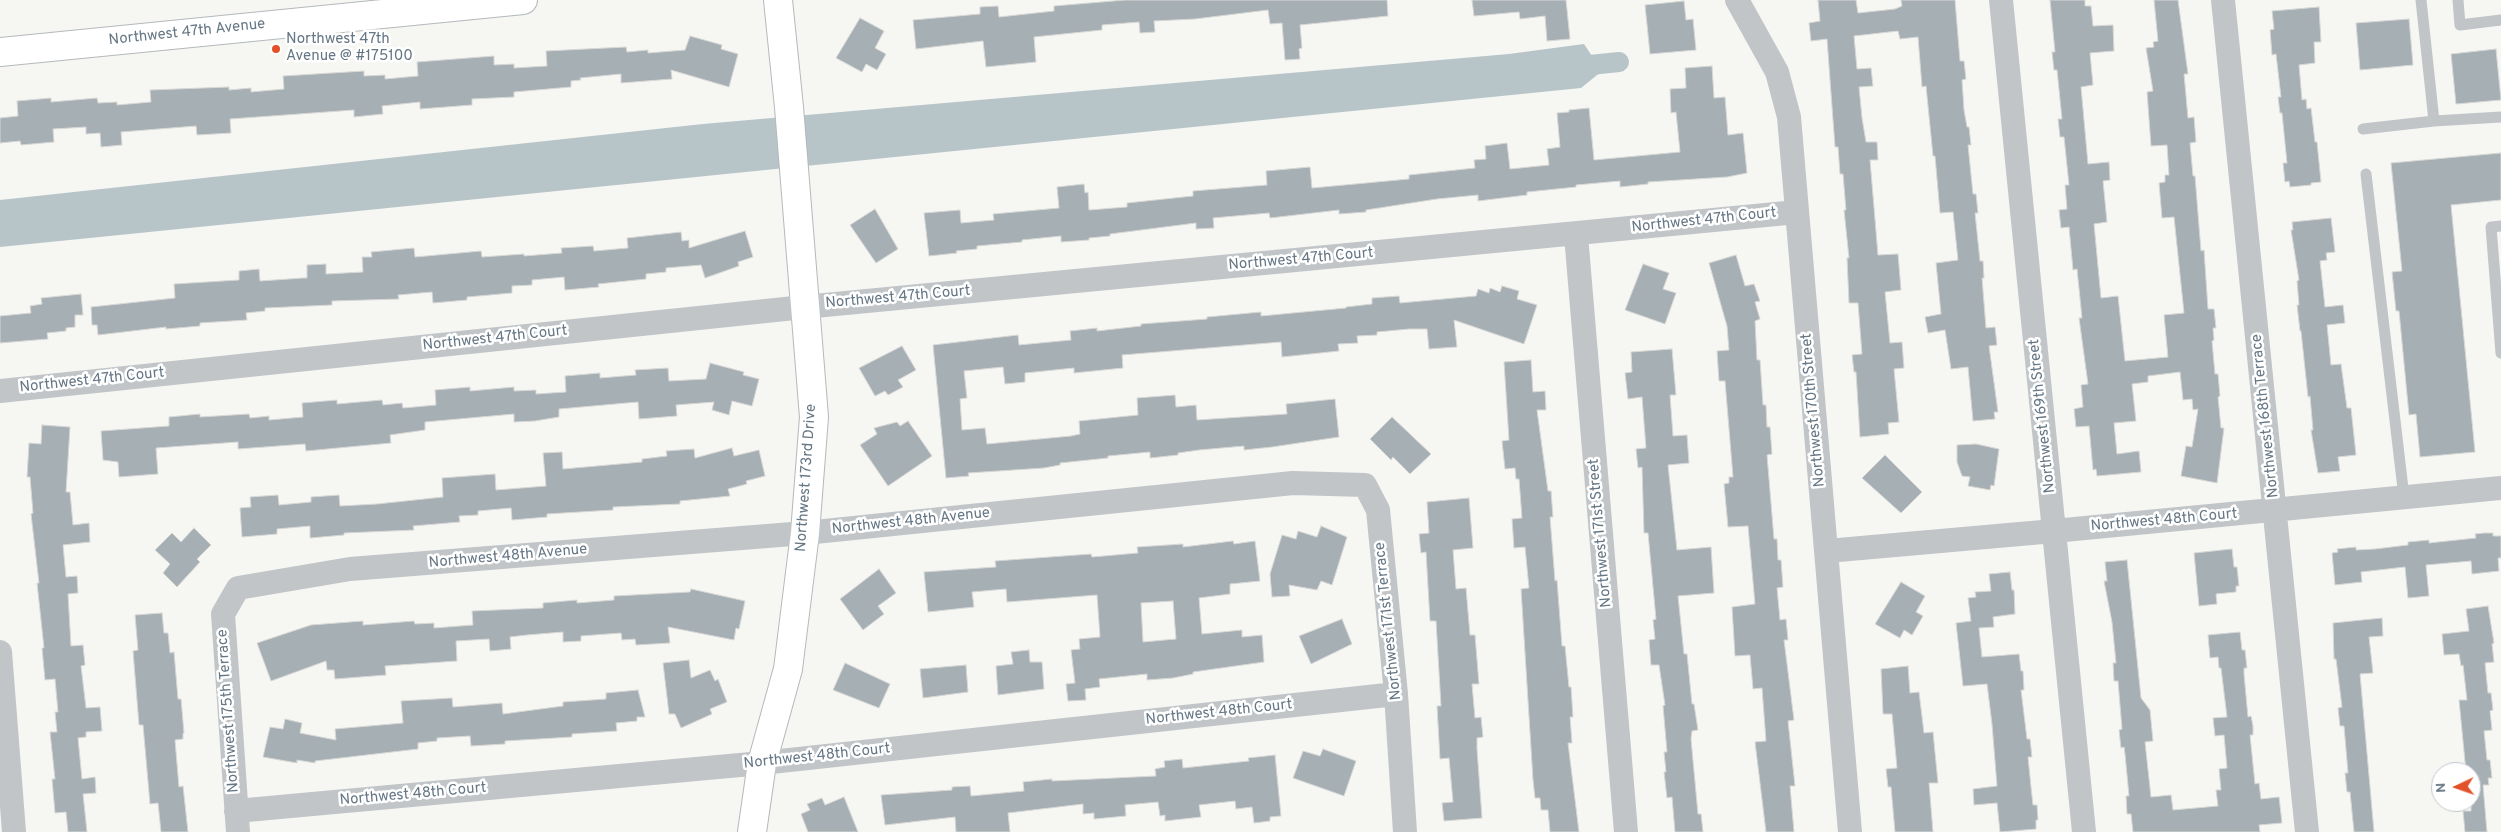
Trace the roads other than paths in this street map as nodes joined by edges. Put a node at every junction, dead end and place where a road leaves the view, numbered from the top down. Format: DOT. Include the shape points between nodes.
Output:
graph roads {
  1 [pos="523,0"];
  2 [pos="778,0"];
  3 [pos="1737,0"];
  4 [pos="2002,0"];
  5 [pos="2223,0"];
  6 [pos="2421,0"];
  7 [pos="2458,0"];
  8 [pos="2501,20"];
  9 [pos="0,52"];
  10 [pos="2501,117"];
  11 [pos="2434,121"];
  12 [pos="2363,129"];
  13 [pos="2366,174"];
  14 [pos="1797,212"];
  15 [pos="2501,226"];
  16 [pos="1576,234"];
  17 [pos="804,306"];
  18 [pos="2501,353"];
  19 [pos="0,391"];
  20 [pos="1293,483"];
  21 [pos="2501,488"];
  22 [pos="2404,498"];
  23 [pos="2276,510"];
  24 [pos="2054,531"];
  25 [pos="805,533"];
  26 [pos="1827,550"];
  27 [pos="350,569"];
  28 [pos="0,652"];
  29 [pos="1396,694"];
  30 [pos="762,763"];
  31 [pos="237,821"];
  32 [pos="14,832"];
  33 [pos="752,832"];
  34 [pos="1405,832"];
  35 [pos="1626,832"];
  36 [pos="1850,832"];
  37 [pos="2084,832"];
  38 [pos="2307,832"];
  1 -- 9 [label="street, Northwest 47th Avenue"];
  2 -- 17 [label="street, Northwest 173rd Drive"];
  3 -- 14 [label="street, Northwest 170th Street" via="1777,72 1789,117"];
  4 -- 24 [label="street, Northwest 169th Street"];
  5 -- 23 [label="street, Northwest 168th Terrace"];
  6 -- 11 [label="lane"];
  7 -- 8 [label="lane" via="2460,25"];
  10 -- 11 [label="lane"];
  11 -- 12 [label="lane"];
  13 -- 22 [label="lane"];
  14 -- 16 [label="street, Northwest 47th Court"];
  14 -- 26 [label="street, Northwest 170th Street"];
  15 -- 18 [label="lane" via="2491,227"];
  16 -- 17 [label="street, Northwest 47th Court"];
  16 -- 35 [label="street, Northwest 171st Street"];
  17 -- 19 [label="street, Northwest 47th Court"];
  17 -- 25 [label="street, Northwest 173rd Drive" via="814,417"];
  20 -- 25 [label="street, Northwest 48th Avenue"];
  20 -- 29 [label="street, Northwest 171st Terrace" via="1365,485 1378,510"];
  21 -- 22 [label="street, Northwest 48th Court"];
  22 -- 23 [label="street, Northwest 48th Court"];
  23 -- 24 [label="street, Northwest 48th Court"];
  23 -- 38 [label="street, Northwest 168th Terrace"];
  24 -- 26 [label="street, Northwest 48th Court"];
  24 -- 37 [label="street, Northwest 169th Street"];
  25 -- 27 [label="street, Northwest 48th Avenue"];
  25 -- 30 [label="street, Northwest 173rd Drive" via="788,669"];
  26 -- 36 [label="street, Northwest 170th Street"];
  27 -- 31 [label="street, Northwest 175th Terrace" via="238,588 223,614"];
  28 -- 32 [label="street"];
  29 -- 30 [label="street, Northwest 48th Court"];
  29 -- 34 [label="street, Northwest 171st Terrace"];
  30 -- 31 [label="street, Northwest 48th Court"];
  30 -- 33 [label="street, Northwest 173rd Drive"];
}
